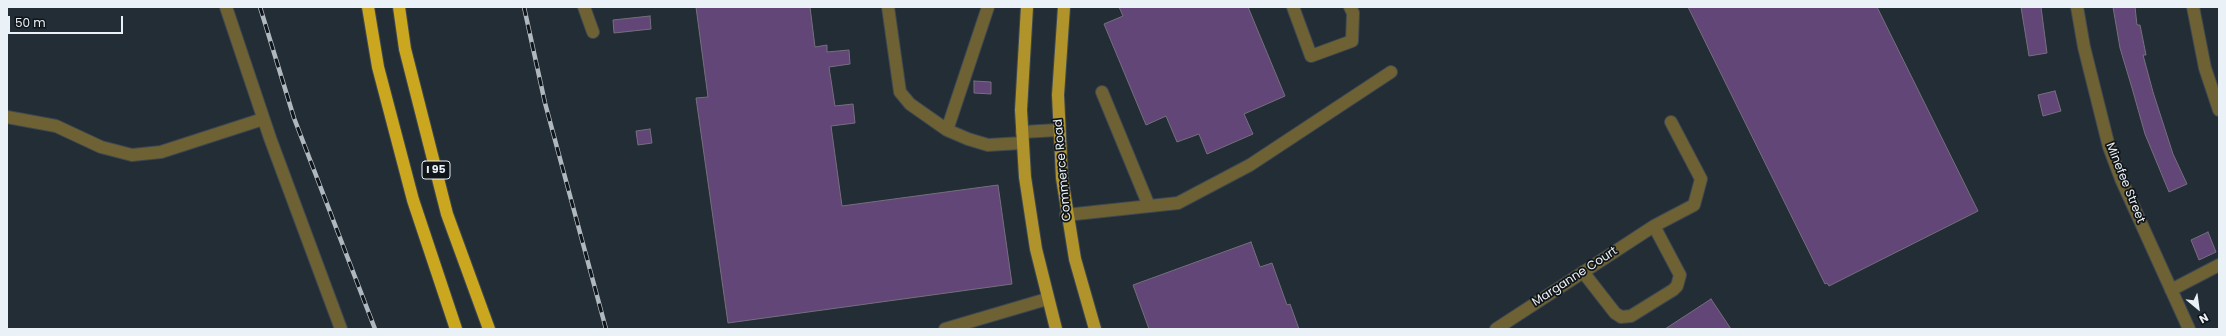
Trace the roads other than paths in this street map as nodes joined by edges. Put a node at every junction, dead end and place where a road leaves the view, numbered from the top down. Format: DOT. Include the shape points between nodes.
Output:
graph roads {
  1 [pos="226,7"];
  2 [pos="368,7"];
  3 [pos="399,7"];
  4 [pos="584,7"];
  5 [pos="888,7"];
  6 [pos="988,7"];
  7 [pos="1027,7"];
  8 [pos="1064,7"];
  9 [pos="1292,7"];
  10 [pos="1350,7"];
  11 [pos="2077,7"];
  12 [pos="2193,7"];
  13 [pos="593,32"];
  14 [pos="1391,72"];
  15 [pos="1102,92"];
  16 [pos="2219,110"];
  17 [pos="7,117"];
  18 [pos="263,119"];
  19 [pos="1671,122"];
  20 [pos="946,130"];
  21 [pos="1058,130"];
  22 [pos="1022,137"];
  23 [pos="1148,206"];
  24 [pos="1066,215"];
  25 [pos="1654,226"];
  26 [pos="2219,265"];
  27 [pos="1583,272"];
  28 [pos="2171,290"];
  29 [pos="1047,299"];
  30 [pos="341,329"];
  31 [pos="456,329"];
  32 [pos="489,329"];
  33 [pos="945,329"];
  34 [pos="1056,329"];
  35 [pos="1094,329"];
  36 [pos="1496,329"];
  37 [pos="2189,329"];
  1 -- 18 [label="street"];
  2 -- 31 [label="highway, I 95" via="378,67 413,200"];
  3 -- 32 [label="highway, I 95" via="405,49 447,214"];
  4 -- 13 [label="street"];
  5 -- 20 [label="street" via="900,92 910,104"];
  6 -- 20 [label="street"];
  7 -- 22 [label="main road" via="1022,77"];
  8 -- 21 [label="main road, Commerce Road" via="1058,68"];
  9 -- 10 [label="street" via="1311,56 1352,41 1353,13"];
  11 -- 28 [label="street, Minefee Street" via="2084,47 2109,147 2121,180"];
  12 -- 16 [label="street" via="2205,68"];
  14 -- 23 [label="street" via="1250,165 1178,202"];
  15 -- 23 [label="street"];
  17 -- 18 [label="street" via="56,126 101,147 132,155 161,152"];
  18 -- 30 [label="street"];
  19 -- 25 [label="street, Marganne Court" via="1701,179 1694,205"];
  20 -- 22 [label="street" via="988,145 1001,145"];
  21 -- 22 [label="street"];
  21 -- 24 [label="main road, Commerce Road"];
  22 -- 29 [label="main road" via="1029,212"];
  23 -- 24 [label="street"];
  24 -- 35 [label="main road, Commerce Road"];
  25 -- 27 [label="street, Marganne Court"];
  25 -- 27 [label="street" via="1680,275 1673,290 1631,316 1621,317 1615,313"];
  26 -- 28 [label="street"];
  27 -- 36 [label="street, Marganne Court"];
  28 -- 37 [label="street, Minefee Street"];
  29 -- 33 [label="street"];
  29 -- 34 [label="main road"];
}
